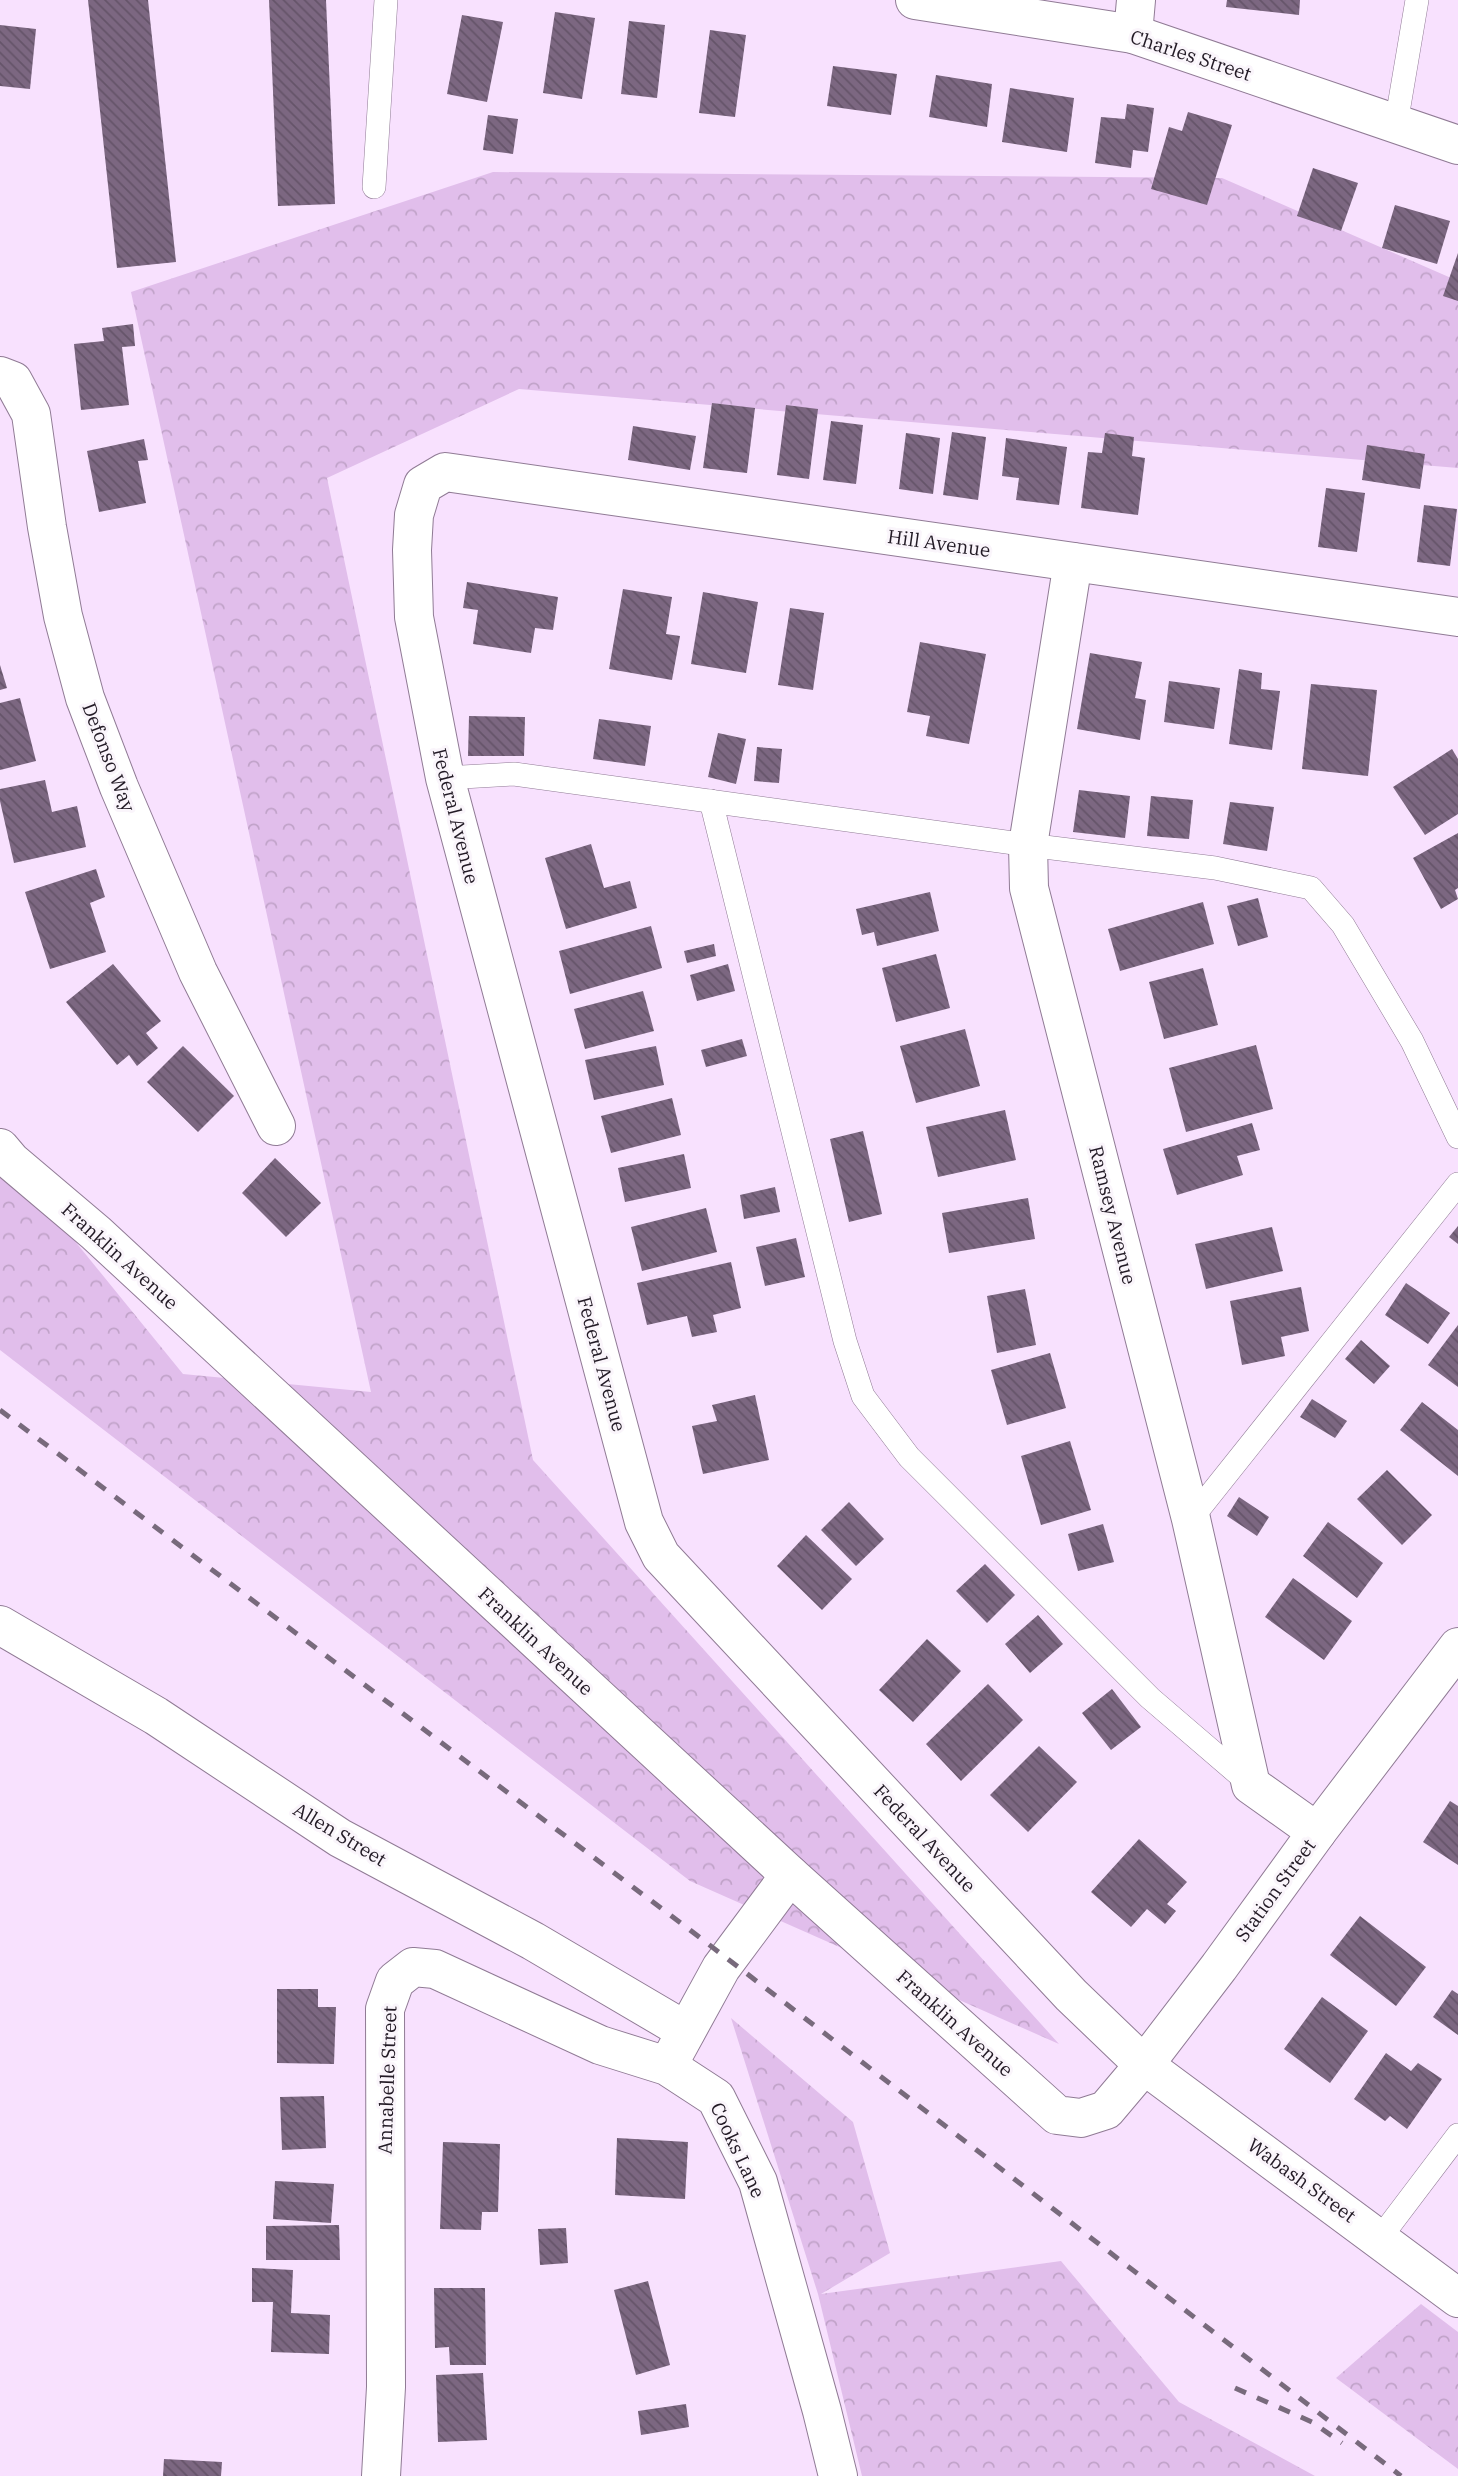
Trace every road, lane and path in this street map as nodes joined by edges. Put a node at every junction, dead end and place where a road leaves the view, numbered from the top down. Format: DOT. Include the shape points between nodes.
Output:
graph roads {
  1 [pos="386,0"];
  2 [pos="915,0"];
  3 [pos="1418,0"];
  4 [pos="1134,17"];
  5 [pos="1395,124"];
  6 [pos="1458,145"];
  7 [pos="374,187"];
  8 [pos="0,376"];
  9 [pos="423,485"];
  10 [pos="1073,562"];
  11 [pos="1458,617"];
  12 [pos="445,778"];
  13 [pos="711,801"];
  14 [pos="1028,845"];
  15 [pos="276,1126"];
  16 [pos="1458,1137"];
  17 [pos="0,1148"];
  18 [pos="1458,1184"];
  19 [pos="1191,1520"];
  20 [pos="0,1625"];
  21 [pos="1458,1647"];
  22 [pos="1251,1785"];
  23 [pos="1317,1832"];
  24 [pos="790,1875"];
  25 [pos="686,2031"];
  26 [pos="1144,2065"];
  27 [pos="667,2066"];
  28 [pos="1081,2118"];
  29 [pos="1458,2135"];
  30 [pos="1380,2238"];
  31 [pos="1458,2298"];
  32 [pos="381,2476"];
  33 [pos="838,2476"];
  1 -- 7 [label="lane"];
  2 -- 4 [label="street, Charles Street"];
  3 -- 5 [label="lane"];
  4 -- 5 [label="street, Charles Street"];
  5 -- 6 [label="street, Charles Street"];
  8 -- 15 [label="street, Defonso Way" via="13,381 31,414 63,616 85,698 198,972"];
  9 -- 10 [label="street, Hill Avenue" via="444,472"];
  9 -- 12 [label="street, Federal Avenue" via="414,515 414,617"];
  10 -- 11 [label="street, Hill Avenue"];
  10 -- 14 [label="street, Ramsey Avenue"];
  12 -- 13 [label="lane" via="514,774"];
  12 -- 26 [label="street, Federal Avenue" via="644,1522 661,1556 1071,1995"];
  13 -- 14 [label="lane"];
  13 -- 22 [label="lane" via="845,1341 863,1396 909,1457 1150,1698"];
  14 -- 16 [label="lane" via="1215,868 1311,888 1343,925 1412,1041"];
  14 -- 19 [label="street, Ramsey Avenue" via="1029,888"];
  17 -- 24 [label="street, Franklin Avenue"];
  18 -- 19 [label="lane"];
  19 -- 22 [label="street, Ramsey Avenue"];
  20 -- 25 [label="street, Allen Street" via="156,1716 340,1838 533,1941"];
  21 -- 23 [label="street, Station Street"];
  22 -- 23 [label="street"];
  23 -- 26 [label="street, Station Street"];
  24 -- 25 [label="street" via="721,1968"];
  24 -- 28 [label="street, Franklin Avenue" via="1057,2115"];
  25 -- 27 [label="street"];
  26 -- 28 [label="street, Station Street" via="1106,2110"];
  26 -- 30 [label="street, Wabash Street"];
  27 -- 32 [label="street, Annabelle Street" via="600,2045 435,1969 413,1967 395,1981 385,2009 386,2387"];
  27 -- 33 [label="street, Cooks Lane" via="716,2098 758,2182"];
  29 -- 30 [label="lane"];
  30 -- 31 [label="street, Wabash Street"];
}
